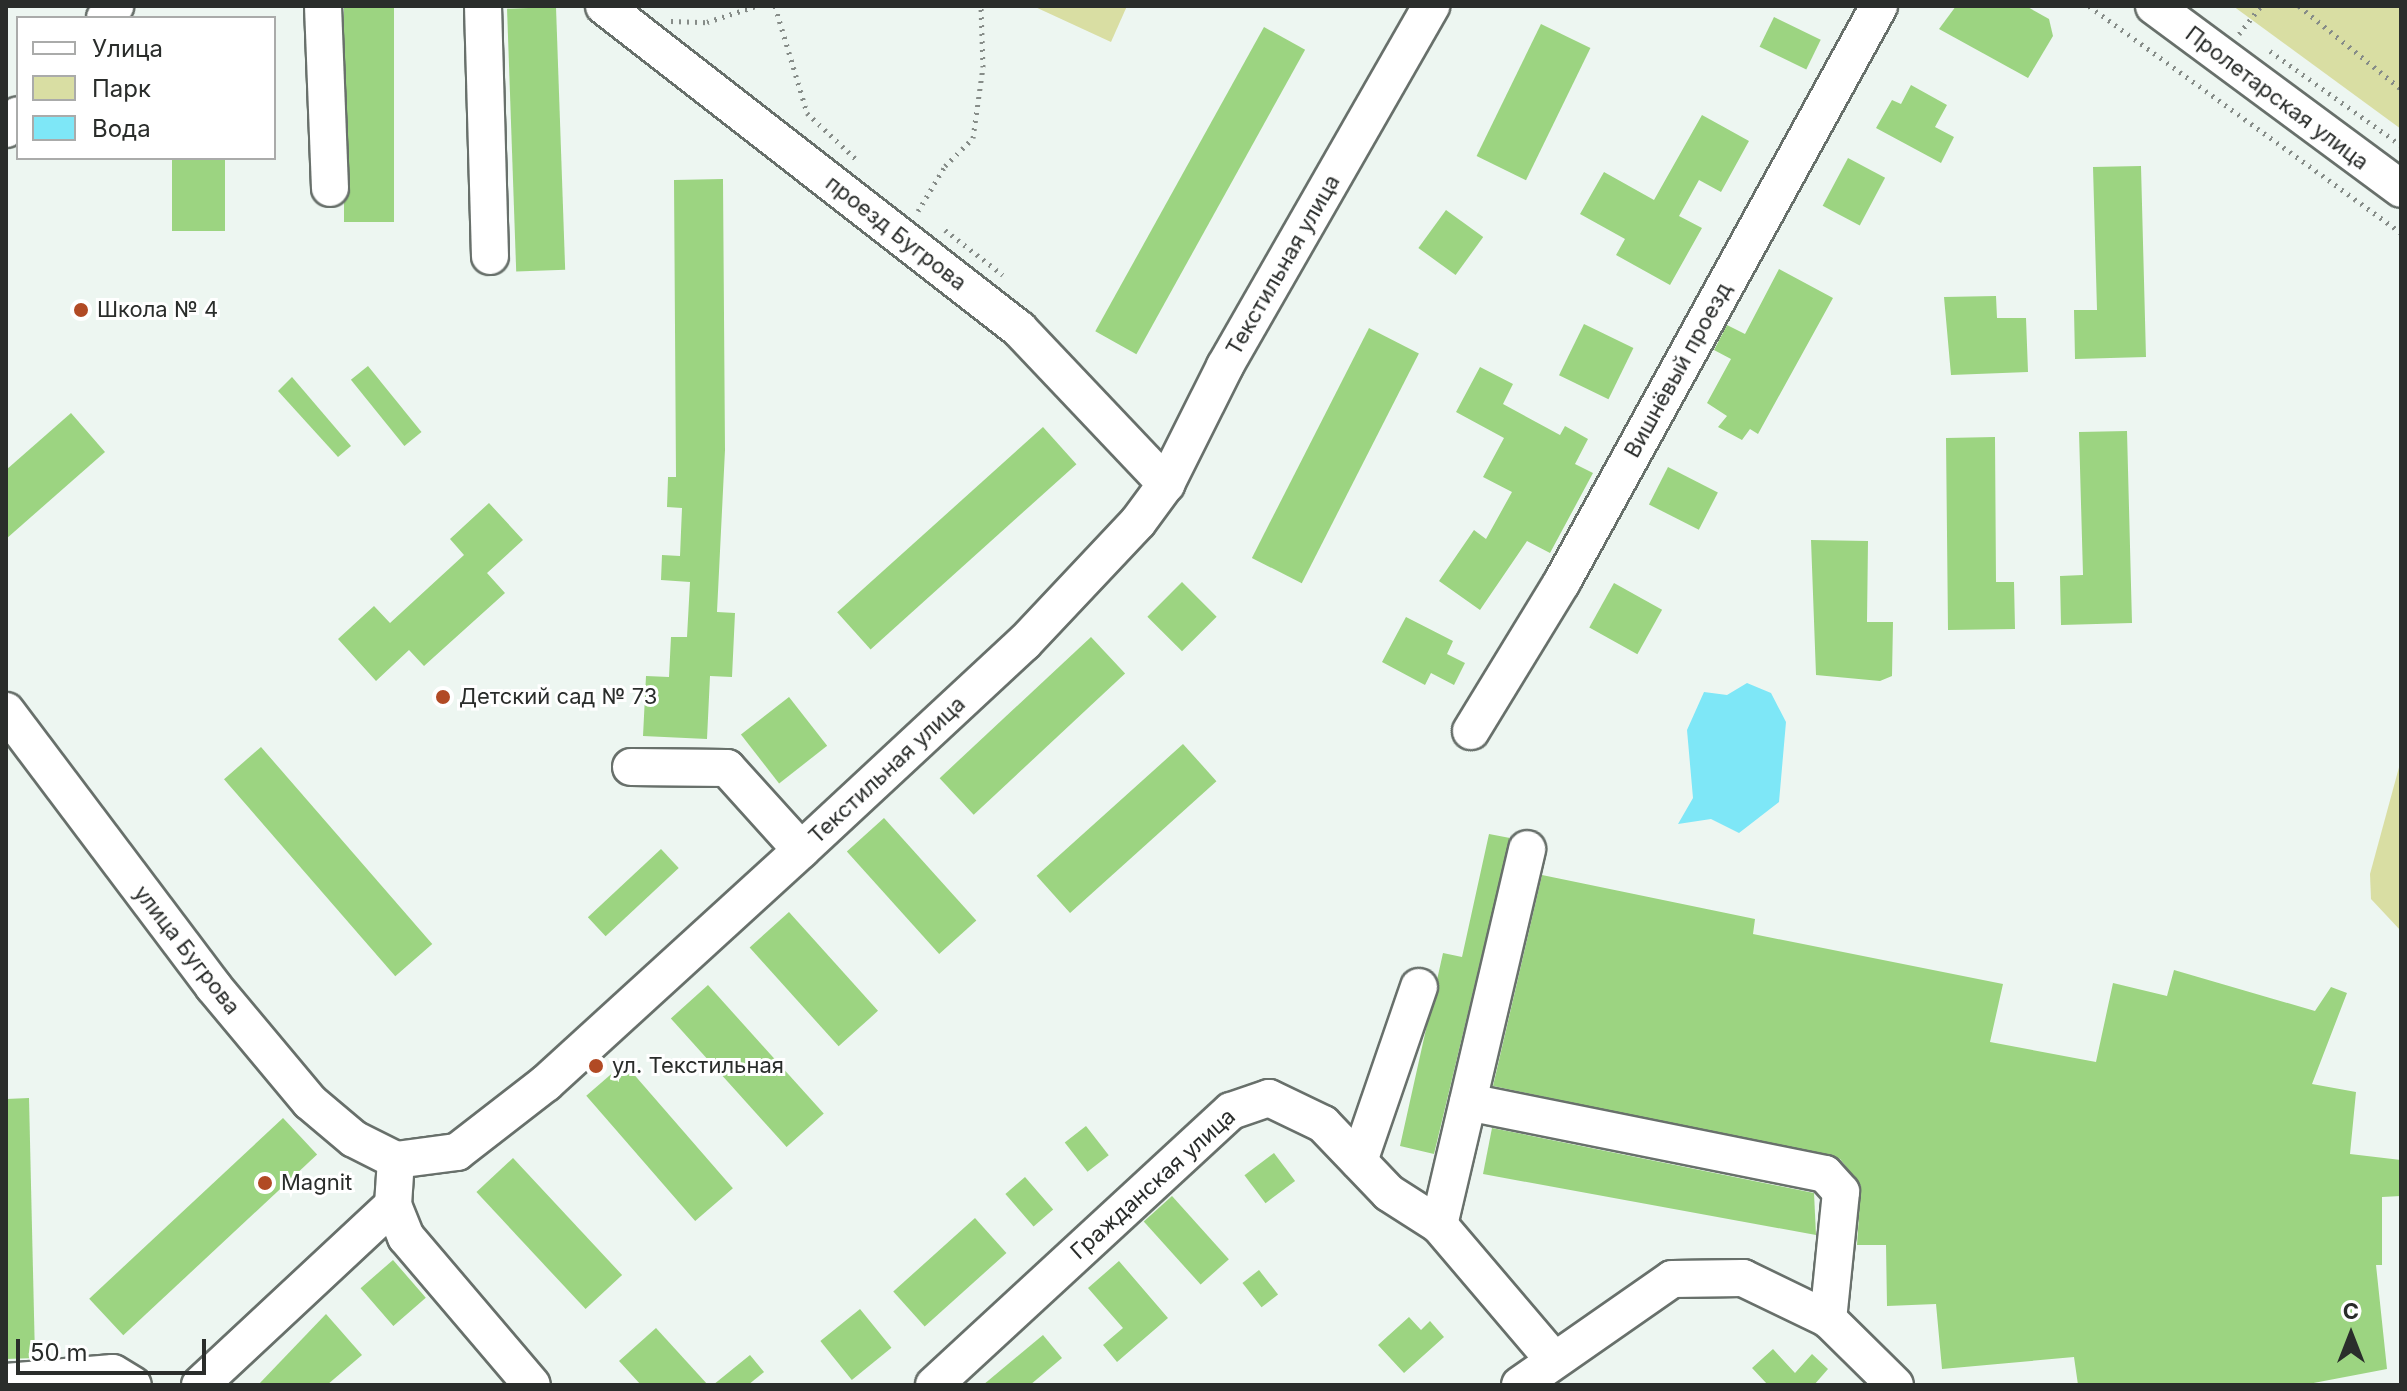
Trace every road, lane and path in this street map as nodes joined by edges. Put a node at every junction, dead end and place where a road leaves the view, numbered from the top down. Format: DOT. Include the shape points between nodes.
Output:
graph roads {
  1 [pos="323,6"];
  2 [pos="483,6"];
  3 [pos="604,6"];
  4 [pos="756,6"];
  5 [pos="775,6"];
  6 [pos="981,6"];
  7 [pos="1431,6"];
  8 [pos="1879,6"];
  9 [pos="2089,6"];
  10 [pos="2154,6"];
  11 [pos="2261,6"];
  12 [pos="2299,6"];
  13 [pos="654,20"];
  14 [pos="2252,42"];
  15 [pos="2266,49"];
  16 [pos="2401,89"];
  17 [pos="2401,145"];
  18 [pos="862,166"];
  19 [pos="330,188"];
  20 [pos="2401,189"];
  21 [pos="907,203"];
  22 [pos="918,211"];
  23 [pos="2401,233"];
  24 [pos="490,256"];
  25 [pos="1011,282"];
  26 [pos="1166,484"];
  27 [pos="6,711"];
  28 [pos="1471,731"];
  29 [pos="631,767"];
  30 [pos="1527,849"];
  31 [pos="801,850"];
  32 [pos="1419,987"];
  33 [pos="1468,1102"];
  34 [pos="396,1160"];
  35 [pos="1359,1161"];
  36 [pos="393,1205"];
  37 [pos="1439,1225"];
  38 [pos="1828,1319"];
  39 [pos="1552,1358"];
  40 [pos="6,1382"];
  41 [pos="133,1385"];
  42 [pos="200,1385"];
  43 [pos="532,1385"];
  44 [pos="934,1385"];
  45 [pos="1520,1385"];
  46 [pos="1895,1385"];
  1 -- 19 [label="street"];
  2 -- 24 [label="street"];
  3 -- 26 [label="street, проезд Бугрова" via="1019,329"];
  4 -- 13 [label="path" via="707,22"];
  5 -- 18 [label="path" via="807,113"];
  6 -- 22 [label="path" via="983,67 973,138 945,166"];
  7 -- 26 [label="street, Текстильная улица" via="1225,366"];
  8 -- 28 [label="street, Вишнёвый проезд" via="1562,582"];
  9 -- 23 [label="path"];
  10 -- 20 [label="street, Пролетарская улица"];
  11 -- 14 [label="path" via="2238,35"];
  12 -- 16 [label="path"];
  15 -- 17 [label="path"];
  21 -- 22 [label="path"];
  22 -- 25 [label="path"];
  26 -- 31 [label="street, Текстильная улица" via="1024,643"];
  27 -- 34 [label="street, улица Бугрова" via="310,1102 354,1139"];
  29 -- 31 [label="street" via="727,768"];
  30 -- 33 [label="street"];
  31 -- 34 [label="street, Текстильная улица" via="484,1134 457,1152"];
  32 -- 35 [label="street"];
  33 -- 37 [label="street"];
  33 -- 38 [label="street" via="1825,1174 1841,1192"];
  34 -- 36 [label="street"];
  35 -- 37 [label="street, Гражданская улица" via="1389,1193"];
  35 -- 44 [label="street, Гражданская улица" via="1323,1124 1285,1102 1245,1102"];
  36 -- 42 [label="street"];
  36 -- 43 [label="street" via="406,1237"];
  37 -- 39 [label="street, Гражданская улица"];
  38 -- 39 [label="street" via="1743,1278 1672,1279"];
  38 -- 46 [label="street"];
  39 -- 45 [label="street"];
  40 -- 41 [label="street" via="113,1373"];
}
